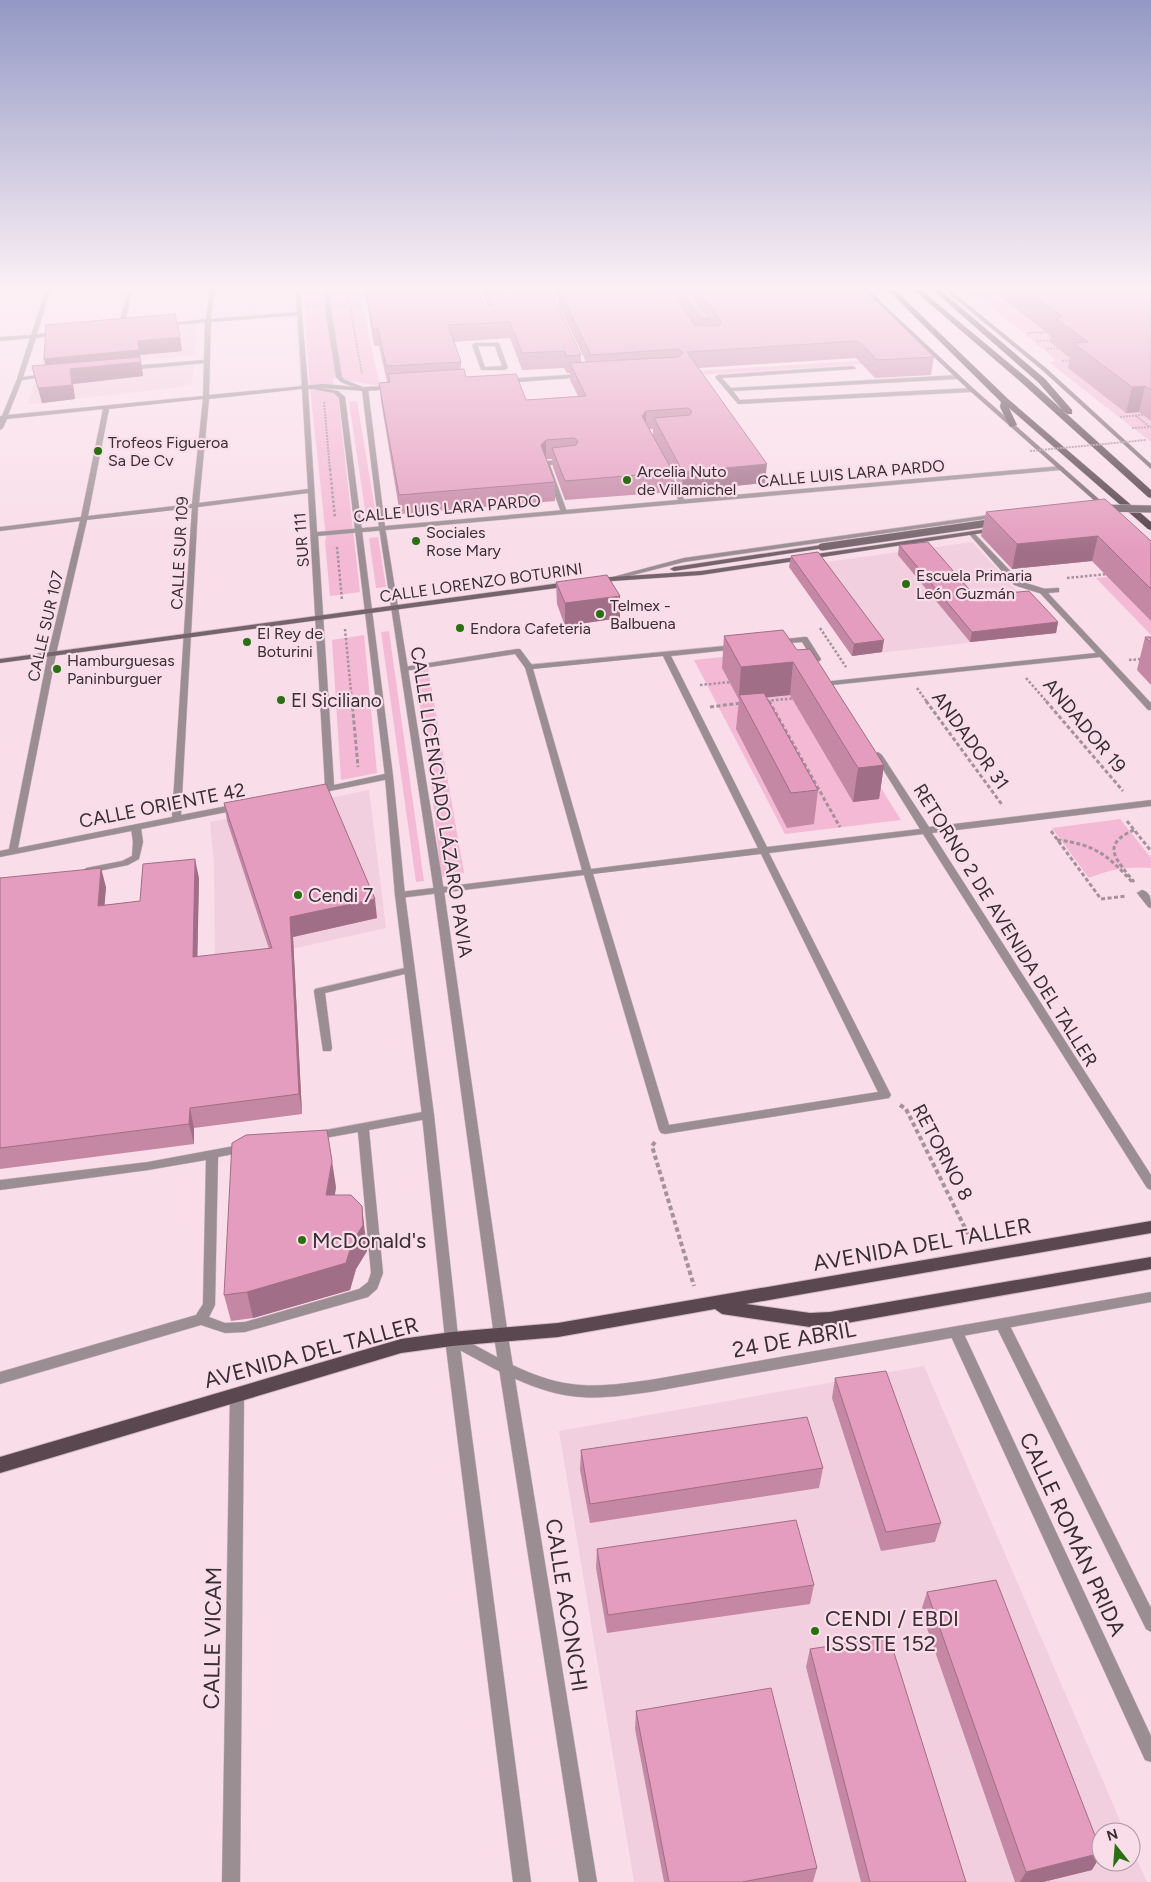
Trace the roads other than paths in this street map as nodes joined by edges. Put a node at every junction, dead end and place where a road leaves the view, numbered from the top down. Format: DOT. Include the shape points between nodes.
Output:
graph roads {
  1 [pos="31,378"];
  2 [pos="206,378"];
  3 [pos="304,378"];
  4 [pos="340,378"];
  5 [pos="537,378"];
  6 [pos="719,378"];
  7 [pos="943,378"];
  8 [pos="959,378"];
  9 [pos="981,378"];
  10 [pos="1021,378"];
  11 [pos="1038,378"];
  12 [pos="1054,378"];
  13 [pos="20,379"];
  14 [pos="495,382"];
  15 [pos="305,387"];
  16 [pos="394,387"];
  17 [pos="365,389"];
  18 [pos="729,390"];
  19 [pos="972,390"];
  20 [pos="206,397"];
  21 [pos="1005,401"];
  22 [pos="106,408"];
  23 [pos="2,418"];
  24 [pos="1013,424"];
  25 [pos="0,428"];
  26 [pos="1091,443"];
  27 [pos="574,462"];
  28 [pos="664,467"];
  29 [pos="1151,467"];
  30 [pos="1061,468"];
  31 [pos="311,491"];
  32 [pos="1151,495"];
  33 [pos="682,501"];
  34 [pos="195,506"];
  35 [pos="1094,508"];
  36 [pos="1151,508"];
  37 [pos="564,512"];
  38 [pos="1105,517"];
  39 [pos="1006,518"];
  40 [pos="84,520"];
  41 [pos="382,527"];
  42 [pos="1151,527"];
  43 [pos="0,529"];
  44 [pos="358,530"];
  45 [pos="1000,530"];
  46 [pos="971,533"];
  47 [pos="314,534"];
  48 [pos="614,578"];
  49 [pos="585,582"];
  50 [pos="575,583"];
  51 [pos="1056,590"];
  52 [pos="1042,591"];
  53 [pos="394,608"];
  54 [pos="367,612"];
  55 [pos="319,617"];
  56 [pos="188,636"];
  57 [pos="765,644"];
  58 [pos="745,646"];
  59 [pos="52,654"];
  60 [pos="666,654"];
  61 [pos="1101,655"];
  62 [pos="0,661"];
  63 [pos="529,667"];
  64 [pos="404,669"];
  65 [pos="832,684"];
  66 [pos="839,693"];
  67 [pos="1151,708"];
  68 [pos="875,750"];
  69 [pos="388,776"];
  70 [pos="330,788"];
  71 [pos="310,792"];
  72 [pos="1151,803"];
  73 [pos="243,805"];
  74 [pos="176,819"];
  75 [pos="136,828"];
  76 [pos="926,831"];
  77 [pos="13,851"];
  78 [pos="763,851"];
  79 [pos="0,854"];
  80 [pos="78,873"];
  81 [pos="588,873"];
  82 [pos="439,890"];
  83 [pos="1142,893"];
  84 [pos="400,895"];
  85 [pos="1151,905"];
  86 [pos="409,970"];
  87 [pos="327,1048"];
  88 [pos="428,1115"];
  89 [pos="363,1127"];
  90 [pos="303,1138"];
  91 [pos="258,1146"];
  92 [pos="212,1154"];
  93 [pos="0,1185"];
  94 [pos="1151,1185"];
  95 [pos="1151,1227"];
  96 [pos="1151,1263"];
  97 [pos="1151,1297"];
  98 [pos="700,1306"];
  99 [pos="201,1319"];
  100 [pos="1002,1324"];
  101 [pos="956,1332"];
  102 [pos="501,1336"];
  103 [pos="452,1339"];
  104 [pos="506,1370"];
  105 [pos="0,1378"];
  106 [pos="237,1395"];
  107 [pos="0,1465"];
  108 [pos="1151,1624"];
  109 [pos="1151,1754"];
  110 [pos="232,1882"];
  111 [pos="522,1882"];
  112 [pos="588,1882"];
  1 -- 13 [label="street"];
  2 -- 20 [label="street, CALLE SUR 109"];
  3 -- 15 [label="street, SUR 111"];
  4 -- 17 [label="street"];
  5 -- 14 [label="street"];
  6 -- 18 [label="street"];
  7 -- 18 [label="street"];
  8 -- 19 [label="main road"];
  9 -- 21 [label="highway"];
  10 -- 26 [label="highway"];
  11 -- 26 [label="highway"];
  12 -- 29 [label="main road"];
  13 -- 23 [label="street"];
  15 -- 17 [label="street"];
  15 -- 20 [label="street"];
  15 -- 31 [label="street, SUR 111"];
  15 -- 44 [label="street" via="336,392 342,397"];
  16 -- 17 [label="street"];
  17 -- 41 [label="street, CALLE LICENCIADO LÁZARO PAVIA"];
  18 -- 19 [label="street" via="738,402"];
  19 -- 24 [label="main road"];
  20 -- 22 [label="street"];
  20 -- 34 [label="street, CALLE SUR 109"];
  21 -- 24 [label="highway" via="1004,407"];
  21 -- 42 [label="highway"];
  22 -- 23 [label="street"];
  22 -- 40 [label="street, CALLE SUR 107"];
  23 -- 25 [label="street"];
  24 -- 30 [label="main road"];
  26 -- 32 [label="highway"];
  27 -- 37 [label="street" via="546,463"];
  28 -- 33 [label="street"];
  30 -- 33 [label="street, CALLE LUIS LARA PARDO"];
  30 -- 38 [label="main road" via="1114,516"];
  31 -- 34 [label="street"];
  31 -- 47 [label="street, SUR 111"];
  33 -- 37 [label="street, CALLE LUIS LARA PARDO"];
  34 -- 40 [label="street"];
  34 -- 56 [label="street, CALLE SUR 109"];
  35 -- 36 [label="main road, bridge"];
  37 -- 41 [label="street, CALLE LUIS LARA PARDO"];
  39 -- 48 [label="main road, bridge"];
  39 -- 48 [label="street" via="684,560"];
  40 -- 43 [label="street"];
  40 -- 59 [label="street, CALLE SUR 107"];
  41 -- 44 [label="street, CALLE LUIS LARA PARDO"];
  41 -- 53 [label="street, CALLE LICENCIADO LÁZARO PAVIA"];
  44 -- 47 [label="street, CALLE LUIS LARA PARDO"];
  44 -- 54 [label="street"];
  45 -- 46 [label="main road, CALLE LORENZO BOTURINI"];
  46 -- 48 [label="main road, CALLE LORENZO BOTURINI" via="701,573"];
  46 -- 52 [label="street" via="1017,583"];
  47 -- 55 [label="street, SUR 111"];
  48 -- 49 [label="main road, CALLE LORENZO BOTURINI"];
  50 -- 53 [label="main road, CALLE LORENZO BOTURINI"];
  51 -- 52 [label="street"];
  52 -- 61 [label="street"];
  53 -- 54 [label="main road, CALLE LORENZO BOTURINI"];
  53 -- 64 [label="street, CALLE LICENCIADO LÁZARO PAVIA"];
  54 -- 55 [label="main road, CALLE LORENZO BOTURINI"];
  54 -- 69 [label="street"];
  55 -- 56 [label="main road, CALLE LORENZO BOTURINI"];
  55 -- 70 [label="street, SUR 111"];
  56 -- 59 [label="main road, CALLE LORENZO BOTURINI"];
  56 -- 74 [label="street, CALLE SUR 109"];
  57 -- 65 [label="street" via="804,639"];
  58 -- 60 [label="street"];
  59 -- 62 [label="main road, CALLE LORENZO BOTURINI"];
  59 -- 77 [label="street, CALLE SUR 107"];
  60 -- 63 [label="street"];
  60 -- 78 [label="street"];
  61 -- 65 [label="street"];
  61 -- 67 [label="street"];
  63 -- 64 [label="street" via="517,651"];
  63 -- 81 [label="street"];
  64 -- 82 [label="street, CALLE LICENCIADO LÁZARO PAVIA"];
  65 -- 66 [label="street"];
  68 -- 76 [label="street, RETORNO 2 DE AVENIDA DEL TALLER"];
  69 -- 70 [label="street"];
  69 -- 84 [label="street"];
  70 -- 71 [label="street"];
  72 -- 76 [label="street"];
  73 -- 74 [label="street, CALLE ORIENTE 42"];
  74 -- 75 [label="street, CALLE ORIENTE 42"];
  75 -- 77 [label="street, CALLE ORIENTE 42"];
  75 -- 80 [label="street" via="137,853 131,860"];
  76 -- 78 [label="street"];
  76 -- 94 [label="street, RETORNO 2 DE AVENIDA DEL TALLER"];
  77 -- 79 [label="street, CALLE ORIENTE 42"];
  78 -- 81 [label="street"];
  78 -- 81 [label="street" via="884,1096 665,1130"];
  81 -- 82 [label="street"];
  82 -- 84 [label="street"];
  82 -- 102 [label="street, CALLE LICENCIADO LÁZARO PAVIA"];
  83 -- 85 [label="street"];
  84 -- 86 [label="street"];
  86 -- 87 [label="street" via="319,991"];
  86 -- 88 [label="street"];
  88 -- 89 [label="street"];
  88 -- 103 [label="street"];
  89 -- 90 [label="street"];
  89 -- 99 [label="street" via="377,1273 374,1285 363,1294 245,1327 225,1328"];
  91 -- 92 [label="street"];
  92 -- 93 [label="street" via="148,1166"];
  92 -- 99 [label="street" via="209,1305"];
  95 -- 98 [label="main road, AVENIDA DEL TALLER"];
  96 -- 98 [label="main road, AVENIDA DEL TALLER" via="830,1319 810,1320"];
  97 -- 100 [label="street, 24 DE ABRIL"];
  98 -- 102 [label="main road, AVENIDA DEL TALLER" via="558,1330"];
  99 -- 105 [label="street"];
  100 -- 101 [label="street, 24 DE ABRIL"];
  100 -- 108 [label="street, CALLE ROMÁN PRIDA"];
  101 -- 104 [label="street, 24 DE ABRIL" via="666,1384 610,1391 561,1388"];
  101 -- 109 [label="street, CALLE ROMÁN PRIDA"];
  102 -- 103 [label="main road, AVENIDA DEL TALLER"];
  102 -- 104 [label="street, CALLE ACONCHI"];
  103 -- 104 [label="street, 24 DE ABRIL"];
  103 -- 106 [label="main road, AVENIDA DEL TALLER" via="401,1346"];
  103 -- 111 [label="street"];
  104 -- 112 [label="street, CALLE ACONCHI"];
  106 -- 107 [label="main road, AVENIDA DEL TALLER"];
  106 -- 110 [label="street, CALLE VICAM"];
}
